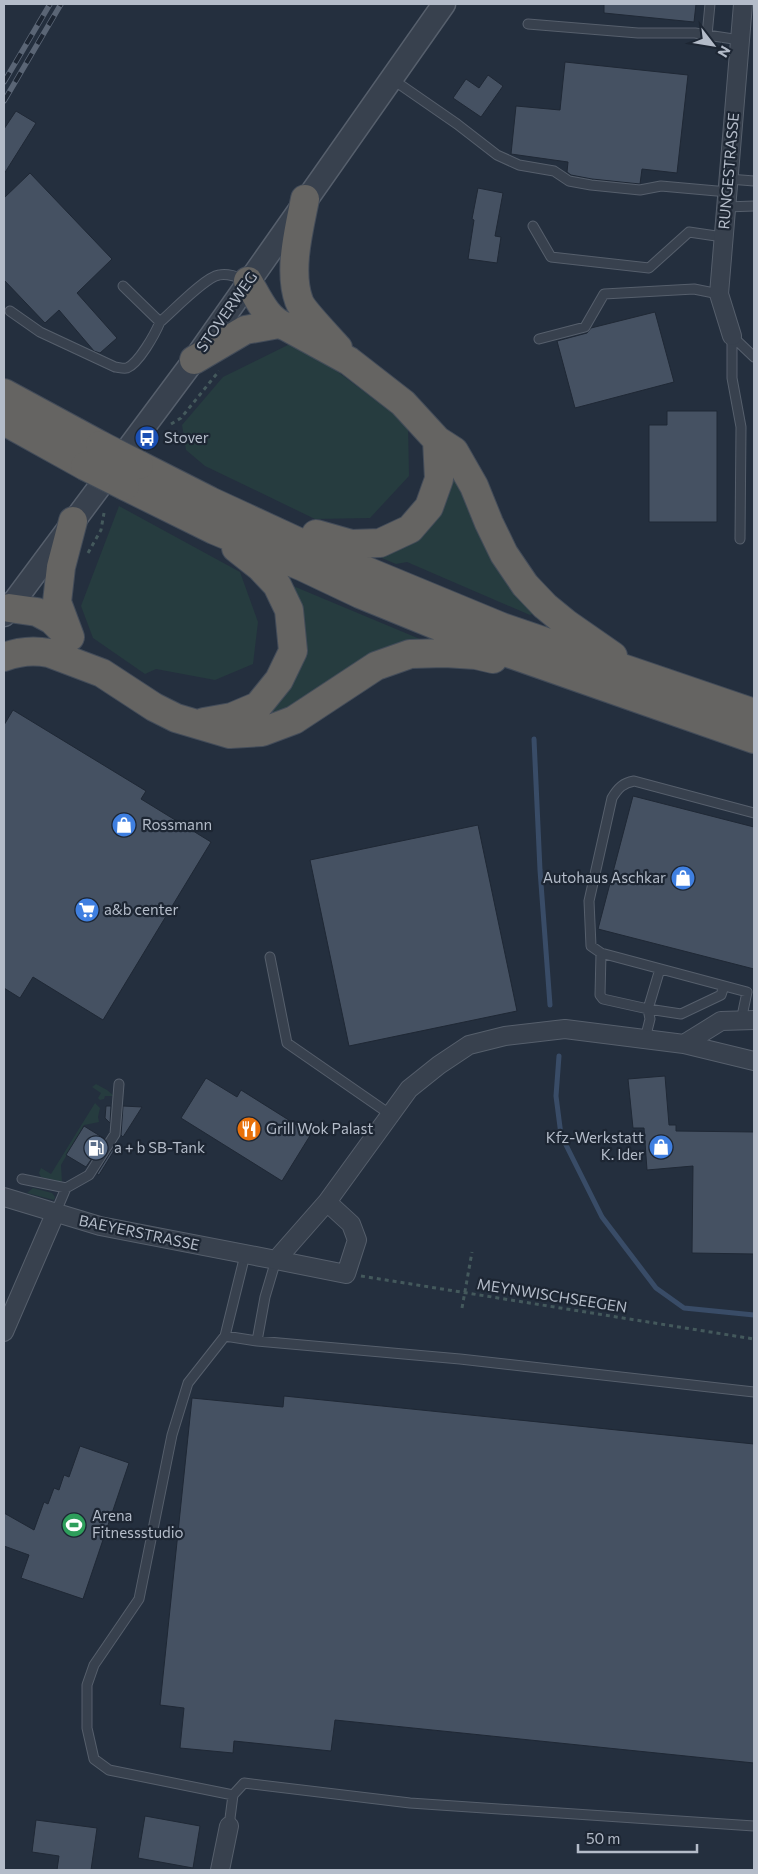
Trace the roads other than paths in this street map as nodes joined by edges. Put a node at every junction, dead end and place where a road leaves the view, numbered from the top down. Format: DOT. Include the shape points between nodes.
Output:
graph roads {
  1 [pos="444,4"];
  2 [pos="710,4"];
  3 [pos="743,4"];
  4 [pos="528,24"];
  5 [pos="708,35"];
  6 [pos="740,40"];
  7 [pos="391,78"];
  8 [pos="754,181"];
  9 [pos="728,193"];
  10 [pos="306,199"];
  11 [pos="754,206"];
  12 [pos="533,226"];
  13 [pos="723,237"];
  14 [pos="248,281"];
  15 [pos="123,286"];
  16 [pos="719,294"];
  17 [pos="299,302"];
  18 [pos="10,311"];
  19 [pos="160,322"];
  20 [pos="279,324"];
  21 [pos="732,336"];
  22 [pos="540,340"];
  23 [pos="754,357"];
  24 [pos="194,360"];
  25 [pos="349,361"];
  26 [pos="4,393"];
  27 [pos="4,421"];
  28 [pos="437,440"];
  29 [pos="93,456"];
  30 [pos="123,485"];
  31 [pos="210,501"];
  32 [pos="73,522"];
  33 [pos="214,530"];
  34 [pos="740,539"];
  35 [pos="6,611"];
  36 [pos="70,637"];
  37 [pos="49,653"];
  38 [pos="4,658"];
  39 [pos="102,673"];
  40 [pos="638,674"];
  41 [pos="594,684"];
  42 [pos="754,713"];
  43 [pos="195,724"];
  44 [pos="754,739"];
  45 [pos="754,813"];
  46 [pos="601,953"];
  47 [pos="270,957"];
  48 [pos="660,968"];
  49 [pos="724,986"];
  50 [pos="751,992"];
  51 [pos="648,1010"];
  52 [pos="748,1020"];
  53 [pos="645,1039"];
  54 [pos="684,1044"];
  55 [pos="754,1061"];
  56 [pos="119,1084"];
  57 [pos="391,1115"];
  58 [pos="22,1179"];
  59 [pos="66,1188"];
  60 [pos="4,1197"];
  61 [pos="327,1202"];
  62 [pos="55,1214"];
  63 [pos="245,1255"];
  64 [pos="276,1260"];
  65 [pos="4,1332"];
  66 [pos="225,1336"];
  67 [pos="257,1341"];
  68 [pos="754,1392"];
  69 [pos="233,1795"];
  70 [pos="229,1826"];
  71 [pos="754,1826"];
  72 [pos="220,1870"];
  1 -- 7 [label="street, STOVERWEG"];
  2 -- 5 [label="lane"];
  3 -- 6 [label="street, RUNGESTRASSE"];
  4 -- 5 [label="lane"];
  5 -- 6 [label="lane"];
  6 -- 9 [label="street, RUNGESTRASSE"];
  7 -- 9 [label="lane" via="498,155 519,165 554,171 569,181 591,185 640,190 661,186"];
  7 -- 10 [label="street, STOVERWEG"];
  8 -- 9 [label="lane"];
  9 -- 11 [label="lane"];
  9 -- 13 [label="street, RUNGESTRASSE"];
  10 -- 14 [label="street, STOVERWEG"];
  10 -- 17 [label="highway" via="296,244"];
  12 -- 13 [label="lane" via="551,257 649,268 689,232"];
  13 -- 16 [label="street, RUNGESTRASSE"];
  14 -- 17 [label="highway" via="272,284"];
  14 -- 19 [label="lane" via="218,275"];
  14 -- 20 [label="highway"];
  14 -- 24 [label="street, STOVERWEG"];
  15 -- 19 [label="lane"];
  16 -- 21 [label="street, RUNGESTRASSE"];
  16 -- 22 [label="lane" via="694,289 604,294 585,327"];
  17 -- 25 [label="highway"];
  18 -- 19 [label="lane" via="40,332 114,367 126,368 134,363 154,336"];
  20 -- 24 [label="highway" via="245,330"];
  20 -- 25 [label="highway"];
  21 -- 23 [label="lane"];
  21 -- 34 [label="lane" via="732,378 742,428"];
  24 -- 32 [label="street, STOVERWEG"];
  25 -- 28 [label="highway" via="403,403"];
  26 -- 29 [label="highway"];
  27 -- 29 [label="highway"];
  28 -- 31 [label="highway" via="439,479 430,507 410,529 380,543 351,544"];
  28 -- 40 [label="highway" via="454,452 474,486 504,554 525,585 567,624"];
  29 -- 30 [label="highway, bridge"];
  30 -- 31 [label="highway"];
  30 -- 33 [label="highway"];
  31 -- 40 [label="highway" via="316,550 502,627"];
  32 -- 35 [label="street, STOVERWEG"];
  32 -- 36 [label="highway" via="61,567 57,602"];
  33 -- 41 [label="highway" via="476,642"];
  33 -- 43 [label="highway" via="277,585 290,610 293,651 279,680 258,706 232,717"];
  35 -- 36 [label="highway" via="37,612 52,620"];
  35 -- 37 [label="highway"];
  36 -- 39 [label="highway"];
  37 -- 38 [label="highway" via="13,654"];
  37 -- 39 [label="highway"];
  39 -- 43 [label="highway" via="154,707"];
  40 -- 42 [label="highway"];
  41 -- 43 [label="highway" via="476,655 410,654 376,666 294,720 262,732 230,734"];
  41 -- 44 [label="highway"];
  45 -- 46 [label="lane" via="634,781 619,788 612,798 589,901 591,946"];
  46 -- 48 [label="lane"];
  46 -- 51 [label="lane" via="600,996"];
  47 -- 57 [label="lane" via="287,1043"];
  48 -- 49 [label="lane"];
  48 -- 51 [label="lane"];
  49 -- 50 [label="lane"];
  49 -- 51 [label="lane" via="721,995 681,1014"];
  50 -- 52 [label="lane"];
  51 -- 53 [label="lane" via="650,1019"];
  52 -- 54 [label="street" via="721,1021"];
  53 -- 54 [label="street"];
  53 -- 57 [label="street" via="565,1028 505,1036 469,1045 409,1089"];
  54 -- 55 [label="street"];
  56 -- 59 [label="lane" via="116,1134 89,1175"];
  57 -- 61 [label="street"];
  58 -- 59 [label="lane"];
  59 -- 62 [label="lane"];
  60 -- 62 [label="street, BAEYERSTRASSE"];
  61 -- 64 [label="street"];
  61 -- 64 [label="street, BAEYERSTRASSE" via="351,1224 357,1240 346,1274"];
  62 -- 63 [label="street, BAEYERSTRASSE"];
  62 -- 65 [label="street"];
  63 -- 64 [label="street, BAEYERSTRASSE"];
  63 -- 66 [label="lane"];
  64 -- 67 [label="lane"];
  66 -- 67 [label="lane"];
  66 -- 69 [label="lane" via="188,1383 172,1435 139,1599 94,1665 87,1685 87,1728 94,1760 109,1770"];
  67 -- 68 [label="lane" via="460,1359"];
  69 -- 70 [label="lane"];
  69 -- 71 [label="lane" via="244,1783 410,1803"];
  70 -- 72 [label="street"];
}
